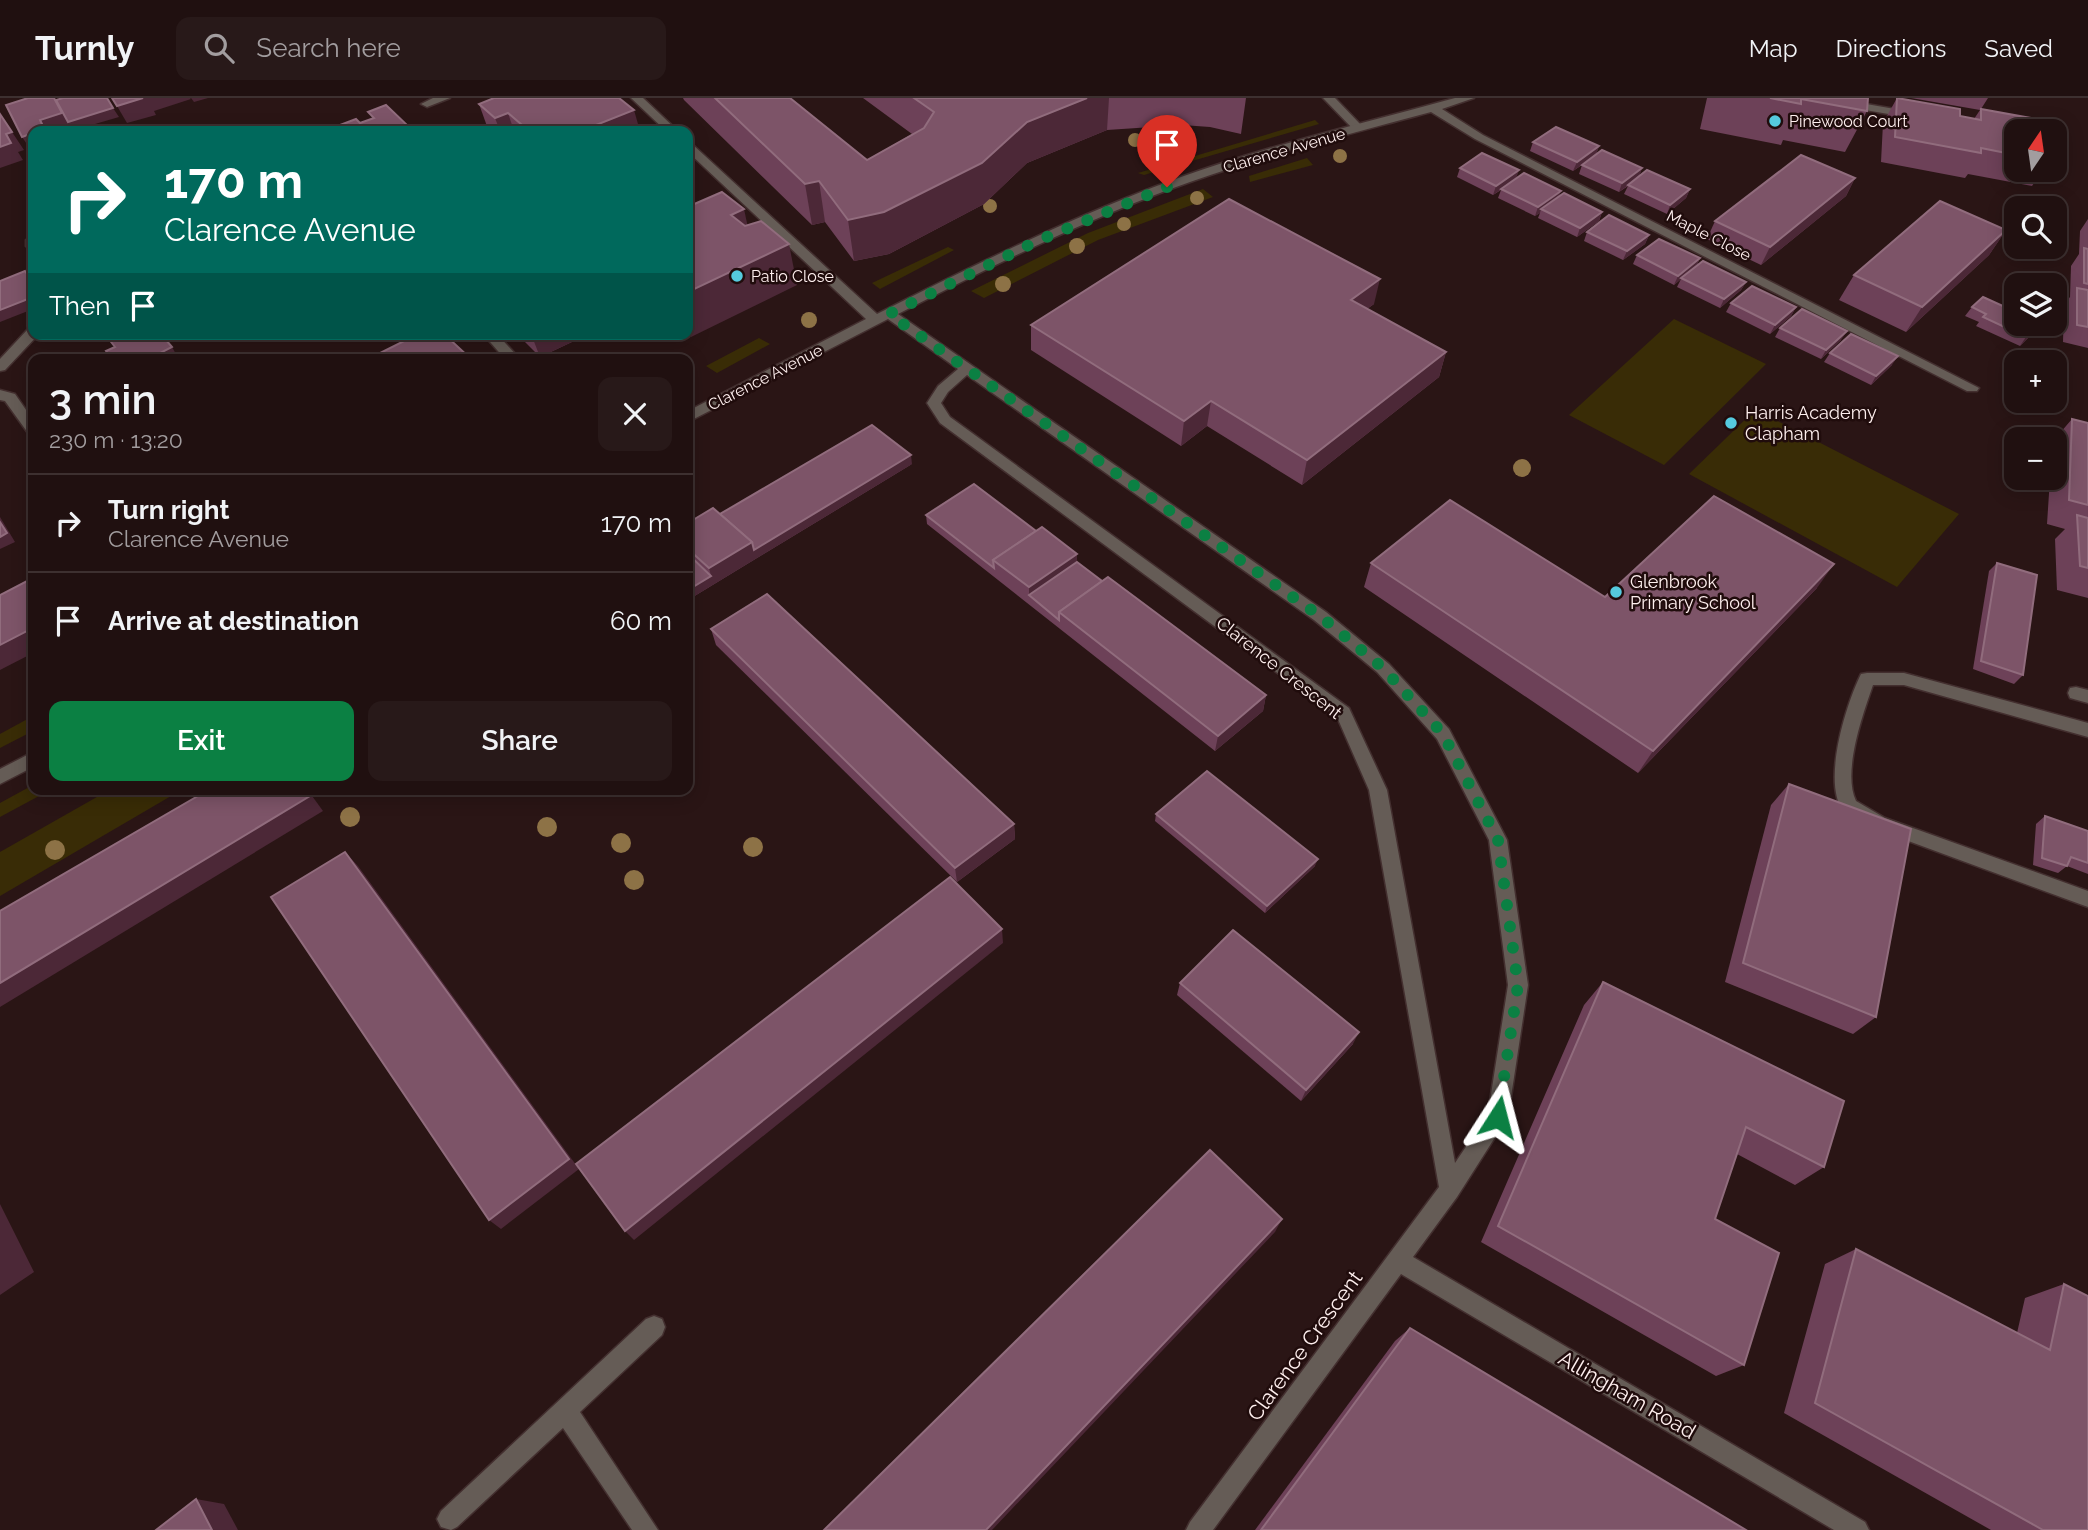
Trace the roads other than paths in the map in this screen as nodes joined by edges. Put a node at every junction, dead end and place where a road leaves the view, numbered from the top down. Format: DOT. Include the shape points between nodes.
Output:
graph roads {
  1 [pos="444,98"];
  2 [pos="637,98"];
  3 [pos="1329,98"];
  4 [pos="1468,98"];
  5 [pos="1812,98"];
  6 [pos="427,104"];
  7 [pos="1433,108"];
  8 [pos="1921,116"];
  9 [pos="667,126"];
  10 [pos="1358,128"];
  11 [pos="693,150"];
  12 [pos="883,317"];
  13 [pos="28,337"];
  14 [pos="495,340"];
  15 [pos="508,354"];
  16 [pos="0,367"];
  17 [pos="966,369"];
  18 [pos="1972,388"];
  19 [pos="0,395"];
  20 [pos="693,414"];
  21 [pos="28,423"];
  22 [pos="2088,730"];
  23 [pos="28,762"];
  24 [pos="0,777"];
  25 [pos="2088,899"];
  26 [pos="1450,1190"];
  27 [pos="1397,1260"];
  28 [pos="654,1327"];
  29 [pos="566,1412"];
  30 [pos="449,1519"];
  31 [pos="646,1530"];
  32 [pos="1198,1530"];
  33 [pos="1857,1530"];
  1 -- 6 [label="street"];
  2 -- 9 [label="street"];
  3 -- 10 [label="street"];
  4 -- 7 [label="street, Clarence Avenue"];
  5 -- 8 [label="street"];
  7 -- 10 [label="street, Clarence Avenue"];
  7 -- 18 [label="street, Maple Close" via="1479,138"];
  10 -- 12 [label="street, Clarence Avenue" via="1141,196"];
  11 -- 12 [label="street"];
  12 -- 17 [label="street, Clarence Crescent"];
  12 -- 20 [label="street, Clarence Avenue"];
  13 -- 16 [label="street"];
  14 -- 15 [label="street"];
  17 -- 26 [label="street, Clarence Crescent" via="934,402 945,420 1343,713 1378,790"];
  17 -- 26 [label="street, Clarence Crescent" via="1320,616 1383,668 1443,734 1498,840 1518,985 1498,1117"];
  19 -- 21 [label="street" via="10,397"];
  22 -- 25 [label="street" via="1904,679 1867,679 1855,711 1842,786 1850,806 1879,823"];
  23 -- 24 [label="street"];
  26 -- 27 [label="street, Clarence Crescent"];
  27 -- 32 [label="street, Clarence Crescent"];
  27 -- 33 [label="street, Allingham Road"];
  28 -- 29 [label="street"];
  29 -- 30 [label="street"];
  29 -- 31 [label="street"];
}
